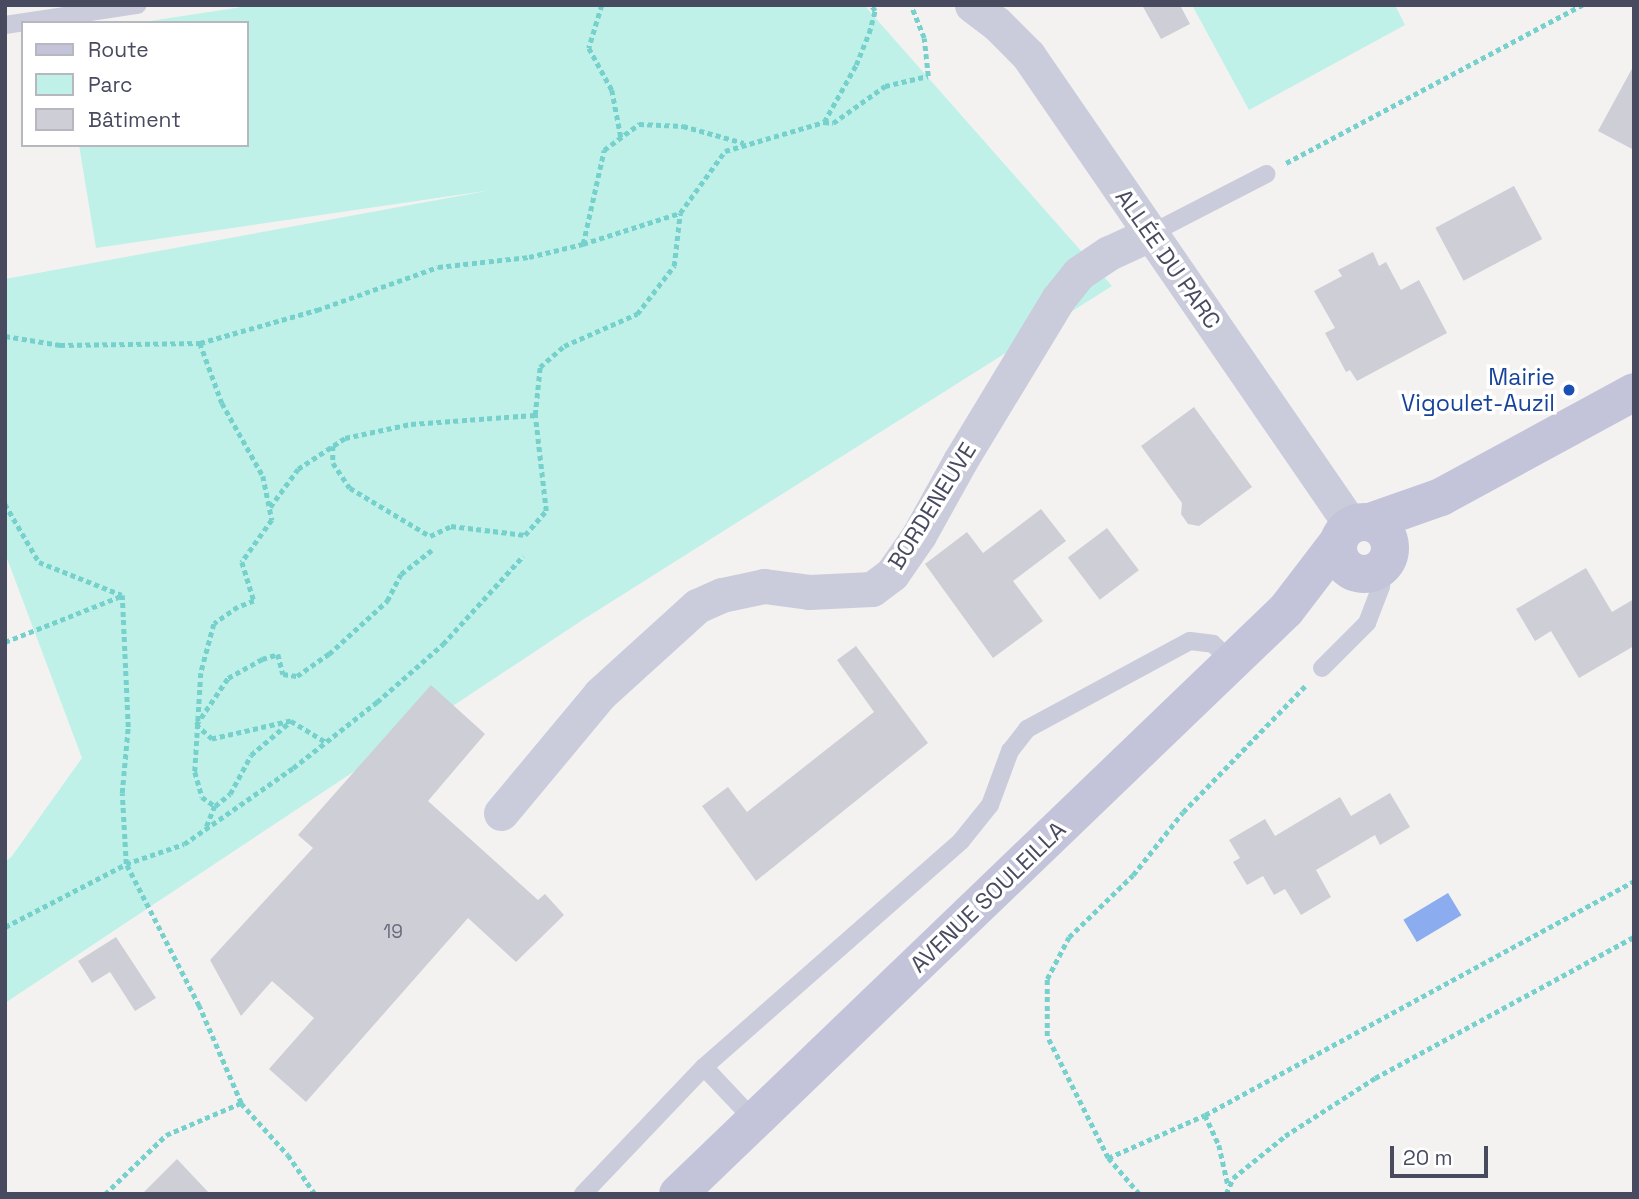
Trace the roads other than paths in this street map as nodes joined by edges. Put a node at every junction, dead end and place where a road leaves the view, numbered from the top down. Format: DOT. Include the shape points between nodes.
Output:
graph roads {
  1 [pos="137,5"];
  2 [pos="972,5"];
  3 [pos="31,21"];
  4 [pos="1266,173"];
  5 [pos="1150,234"];
  6 [pos="1634,392"];
  7 [pos="1364,548"];
  8 [pos="1231,660"];
  9 [pos="1322,668"];
  10 [pos="501,813"];
  11 [pos="704,1067"];
  12 [pos="754,1120"];
  13 [pos="680,1190"];
  14 [pos="583,1194"];
  1 -- 3 [label="lane"];
  2 -- 5 [label="street, ALLÉE DU PARC" via="1028,55"];
  4 -- 5 [label="lane"];
  5 -- 7 [label="street, ALLÉE DU PARC"];
  5 -- 10 [label="street, BORDENEUVE" via="1079,273 1058,299 892,574 872,589 809,592 764,586 697,606 600,694"];
  6 -- 7 [label="street" via="1441,497"];
  7 -- 8 [label="street, AVENUE SOULEILLA"];
  7 -- 9 [label="lane" via="1381,586 1367,622"];
  8 -- 11 [label="lane" via="1213,643 1190,641 1027,729 1010,751 990,806 961,841"];
  8 -- 12 [label="street, AVENUE SOULEILLA" via="1092,799"];
  11 -- 12 [label="lane"];
  11 -- 14 [label="lane"];
  12 -- 13 [label="street, AVENUE SOULEILLA"];
}
